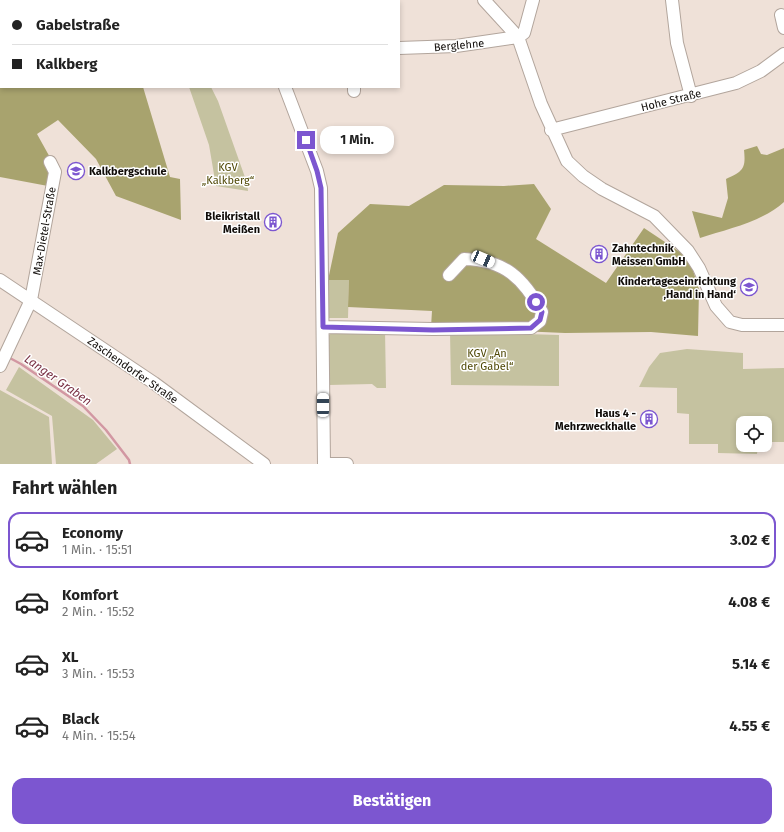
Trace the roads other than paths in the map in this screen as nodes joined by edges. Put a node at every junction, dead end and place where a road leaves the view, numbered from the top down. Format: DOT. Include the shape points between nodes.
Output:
graph roads {
  1 [pos="484,0"];
  2 [pos="533,0"];
  3 [pos="672,0"];
  4 [pos="781,15"];
  5 [pos="527,20"];
  6 [pos="507,25"];
  7 [pos="784,28"];
  8 [pos="518,37"];
  9 [pos="400,48"];
  10 [pos="784,54"];
  11 [pos="285,88"];
  12 [pos="691,96"];
  13 [pos="551,130"];
  14 [pos="50,162"];
  15 [pos="449,275"];
  16 [pos="0,280"];
  17 [pos="31,300"];
  18 [pos="784,325"];
  19 [pos="323,327"];
  20 [pos="0,366"];
  21 [pos="264,464"];
  22 [pos="324,464"];
  23 [pos="347,464"];
  1 -- 6 [label="street"];
  2 -- 5 [label="street"];
  3 -- 12 [label="street" via="677,43"];
  4 -- 7 [label="street"];
  5 -- 6 [label="street"];
  5 -- 8 [label="street" via="524,33"];
  6 -- 8 [label="street"];
  8 -- 9 [label="street, Berglehne" via="456,46"];
  8 -- 13 [label="street"];
  10 -- 12 [label="street, Hohe Straße" via="752,76"];
  11 -- 19 [label="street" via="321,188"];
  12 -- 13 [label="street, Hohe Straße"];
  13 -- 18 [label="street" via="567,161 583,176 602,189 654,216 688,251 699,268 716,306 730,322 742,325"];
  14 -- 17 [label="street, Max-Dietel-Straße" via="55,172"];
  15 -- 19 [label="street" via="464,259 483,259 511,272 530,292 542,312 540,320 531,328 433,330"];
  16 -- 17 [label="street, Zaschendorfer Straße"];
  17 -- 20 [label="street, Max-Dietel-Straße"];
  17 -- 21 [label="street, Zaschendorfer Straße" via="154,383"];
  19 -- 22 [label="street"];
  22 -- 23 [label="street"];
}
